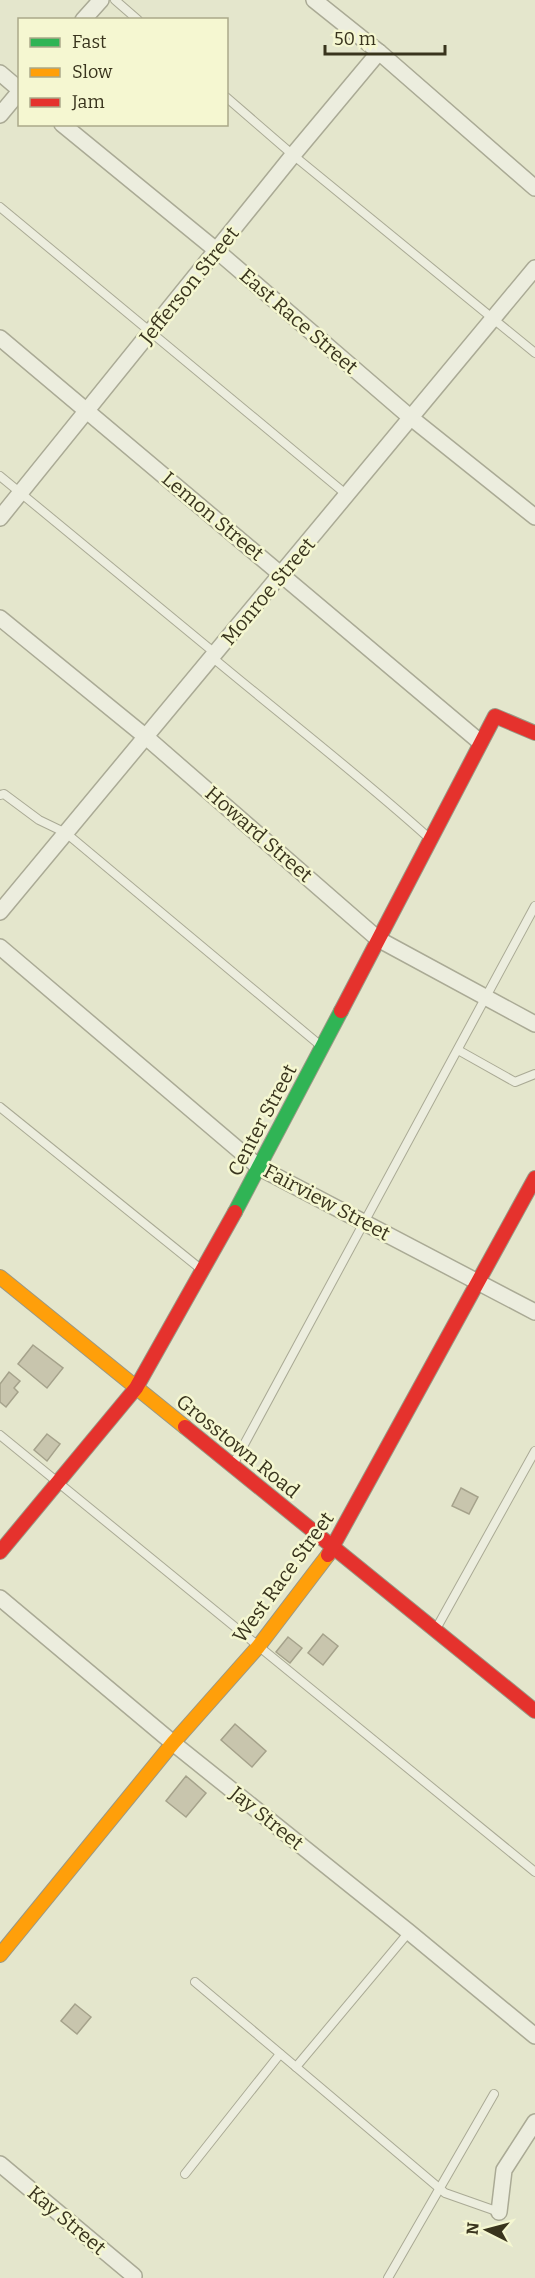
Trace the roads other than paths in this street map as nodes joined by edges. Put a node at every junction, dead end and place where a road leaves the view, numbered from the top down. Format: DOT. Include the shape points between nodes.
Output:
graph roads {
  1 [pos="101,0"];
  2 [pos="115,0"];
  3 [pos="314,0"];
  4 [pos="85,18"];
  5 [pos="136,18"];
  6 [pos="379,52"];
  7 [pos="0,73"];
  8 [pos="18,88"];
  9 [pos="18,92"];
  10 [pos="228,98"];
  11 [pos="0,115"];
  12 [pos="64,126"];
  13 [pos="293,154"];
  14 [pos="535,188"];
  15 [pos="0,207"];
  16 [pos="216,250"];
  17 [pos="535,268"];
  18 [pos="493,319"];
  19 [pos="150,333"];
  20 [pos="0,338"];
  21 [pos="535,353"];
  22 [pos="88,412"];
  23 [pos="410,417"];
  24 [pos="0,476"];
  25 [pos="20,493"];
  26 [pos="347,495"];
  27 [pos="0,518"];
  28 [pos="535,518"];
  29 [pos="282,575"];
  30 [pos="0,618"];
  31 [pos="214,656"];
  32 [pos="535,733"];
  33 [pos="146,737"];
  34 [pos="480,742"];
  35 [pos="0,795"];
  36 [pos="66,833"];
  37 [pos="430,839"];
  38 [pos="535,906"];
  39 [pos="0,912"];
  40 [pos="378,939"];
  41 [pos="0,947"];
  42 [pos="487,996"];
  43 [pos="535,1024"];
  44 [pos="322,1047"];
  45 [pos="458,1050"];
  46 [pos="535,1074"];
  47 [pos="0,1107"];
  48 [pos="260,1167"];
  49 [pos="535,1178"];
  50 [pos="365,1223"];
  51 [pos="203,1271"];
  52 [pos="0,1277"];
  53 [pos="479,1284"];
  54 [pos="535,1312"];
  55 [pos="136,1388"];
  56 [pos="0,1434"];
  57 [pos="535,1451"];
  58 [pos="232,1466"];
  59 [pos="58,1482"];
  60 [pos="333,1548"];
  61 [pos="0,1552"];
  62 [pos="0,1598"];
  63 [pos="435,1630"];
  64 [pos="258,1647"];
  65 [pos="535,1711"];
  66 [pos="173,1743"];
  67 [pos="535,1872"];
  68 [pos="409,1932"];
  69 [pos="0,1955"];
  70 [pos="195,1982"];
  71 [pos="535,2036"];
  72 [pos="280,2054"];
  73 [pos="296,2067"];
  74 [pos="494,2094"];
  75 [pos="535,2122"];
  76 [pos="530,2142"];
  77 [pos="0,2164"];
  78 [pos="185,2174"];
  79 [pos="440,2189"];
  80 [pos="499,2212"];
  81 [pos="135,2276"];
  82 [pos="388,2278"];
  1 -- 4 [label="street"];
  2 -- 5 [label="lane"];
  3 -- 6 [label="street"];
  6 -- 13 [label="street, Jefferson Street"];
  6 -- 14 [label="street"];
  7 -- 8 [label="street"];
  9 -- 11 [label="street"];
  10 -- 13 [label="lane"];
  12 -- 16 [label="street, East Race Street"];
  13 -- 16 [label="street, Jefferson Street"];
  13 -- 18 [label="lane"];
  15 -- 19 [label="lane"];
  16 -- 19 [label="street, Jefferson Street"];
  16 -- 23 [label="street, East Race Street"];
  17 -- 18 [label="street, Monroe Street"];
  18 -- 21 [label="lane"];
  18 -- 23 [label="street, Monroe Street"];
  19 -- 22 [label="street, Jefferson Street"];
  19 -- 26 [label="lane"];
  20 -- 22 [label="street, Lemon Street"];
  22 -- 25 [label="street, Jefferson Street"];
  22 -- 29 [label="street, Lemon Street"];
  23 -- 26 [label="street, Monroe Street"];
  23 -- 28 [label="street, East Race Street"];
  24 -- 25 [label="lane"];
  25 -- 27 [label="street, Jefferson Street"];
  25 -- 31 [label="lane"];
  26 -- 29 [label="street, Monroe Street"];
  29 -- 31 [label="street, Monroe Street"];
  29 -- 34 [label="street, Lemon Street"];
  30 -- 33 [label="street, Howard Street"];
  31 -- 33 [label="street, Monroe Street"];
  31 -- 37 [label="lane"];
  32 -- 34 [label="street, Center Street" via="495,716"];
  33 -- 36 [label="street, Monroe Street"];
  33 -- 40 [label="street, Howard Street"];
  34 -- 37 [label="street, Center Street"];
  35 -- 36 [label="lane"];
  36 -- 39 [label="street, Monroe Street"];
  36 -- 44 [label="lane"];
  37 -- 40 [label="street, Center Street"];
  38 -- 42 [label="lane"];
  40 -- 42 [label="street, Howard Street"];
  40 -- 44 [label="street, Center Street"];
  41 -- 48 [label="street, Fairview Street"];
  42 -- 43 [label="street, Howard Street"];
  42 -- 45 [label="lane"];
  44 -- 48 [label="street, Center Street"];
  45 -- 46 [label="lane" via="515,1082"];
  45 -- 50 [label="lane"];
  47 -- 51 [label="lane"];
  48 -- 50 [label="street, Fairview Street"];
  48 -- 51 [label="street, Center Street"];
  49 -- 53 [label="street, West Race Street"];
  50 -- 53 [label="street, Fairview Street"];
  50 -- 58 [label="lane"];
  51 -- 55 [label="street, Center Street"];
  52 -- 55 [label="street, Grosstown Road"];
  53 -- 54 [label="street, Fairview Street"];
  53 -- 60 [label="street, West Race Street"];
  55 -- 58 [label="street, Grosstown Road"];
  55 -- 59 [label="street, Center Street"];
  56 -- 59 [label="lane"];
  57 -- 63 [label="lane"];
  58 -- 60 [label="street, Grosstown Road"];
  59 -- 61 [label="street, Center Street"];
  59 -- 64 [label="lane"];
  60 -- 63 [label="street, Grosstown Road"];
  60 -- 64 [label="street, West Race Street"];
  62 -- 66 [label="street, Jay Street"];
  63 -- 65 [label="street, Grosstown Road"];
  64 -- 66 [label="street, West Race Street"];
  64 -- 67 [label="lane"];
  66 -- 68 [label="street, Jay Street"];
  66 -- 69 [label="street, West Race Street"];
  68 -- 71 [label="street, Jay Street"];
  68 -- 73 [label="lane"];
  70 -- 72 [label="lane"];
  72 -- 73 [label="lane"];
  72 -- 78 [label="lane"];
  73 -- 79 [label="lane"];
  74 -- 79 [label="lane"];
  75 -- 76 [label="street"];
  76 -- 80 [label="street" via="504,2170"];
  77 -- 81 [label="street, Kay Street"];
  79 -- 80 [label="lane"];
  79 -- 82 [label="lane"];
}
